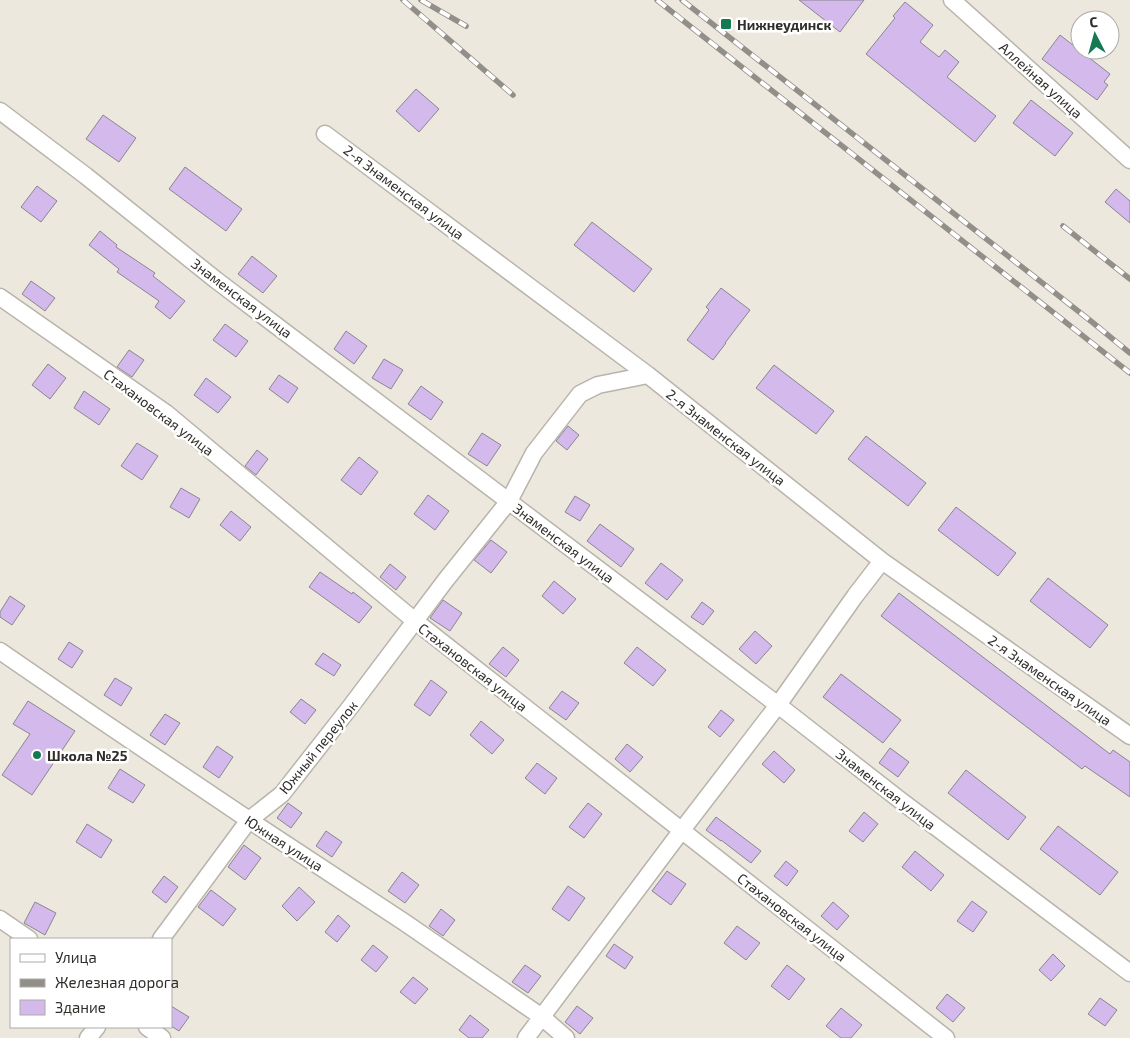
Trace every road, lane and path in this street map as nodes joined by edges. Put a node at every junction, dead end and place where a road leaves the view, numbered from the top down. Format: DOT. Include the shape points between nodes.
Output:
graph roads {
  1 [pos="952,0"];
  2 [pos="0,111"];
  3 [pos="326,134"];
  4 [pos="1130,160"];
  5 [pos="0,297"];
  6 [pos="648,375"];
  7 [pos="509,501"];
  8 [pos="882,561"];
  9 [pos="415,621"];
  10 [pos="0,650"];
  11 [pos="778,705"];
  12 [pos="1130,736"];
  13 [pos="249,820"];
  14 [pos="682,830"];
  15 [pos="0,919"];
  16 [pos="28,938"];
  17 [pos="162,938"];
  18 [pos="1130,973"];
  19 [pos="542,1017"];
  20 [pos="96,1028"];
  21 [pos="148,1028"];
  22 [pos="88,1038"];
  23 [pos="162,1038"];
  24 [pos="526,1038"];
  25 [pos="566,1038"];
  26 [pos="946,1038"];
  1 -- 4 [label="street, Аллейная улица"];
  2 -- 7 [label="street, Знаменская улица"];
  3 -- 6 [label="street, 2-я Знаменская улица"];
  5 -- 9 [label="street, Стахановская улица" via="166,413"];
  6 -- 7 [label="street, Южный переулок" via="598,385 580,394 534,453"];
  6 -- 8 [label="street, 2-я Знаменская улица"];
  7 -- 9 [label="street, Южный переулок"];
  7 -- 11 [label="street, Знаменская улица"];
  8 -- 11 [label="street"];
  8 -- 12 [label="street, 2-я Знаменская улица"];
  9 -- 13 [label="street, Южный переулок" via="282,794"];
  9 -- 14 [label="street, Стахановская улица"];
  10 -- 13 [label="street, Южная улица"];
  11 -- 14 [label="street"];
  11 -- 18 [label="street, Знаменская улица"];
  13 -- 17 [label="street, Южный переулок"];
  13 -- 19 [label="street, Южная улица"];
  14 -- 19 [label="street"];
  14 -- 26 [label="street, Стахановская улица"];
  15 -- 16 [label="street"];
  19 -- 24 [label="street"];
  19 -- 25 [label="street, Южная улица"];
  20 -- 22 [label="street"];
  21 -- 23 [label="street"];
}
